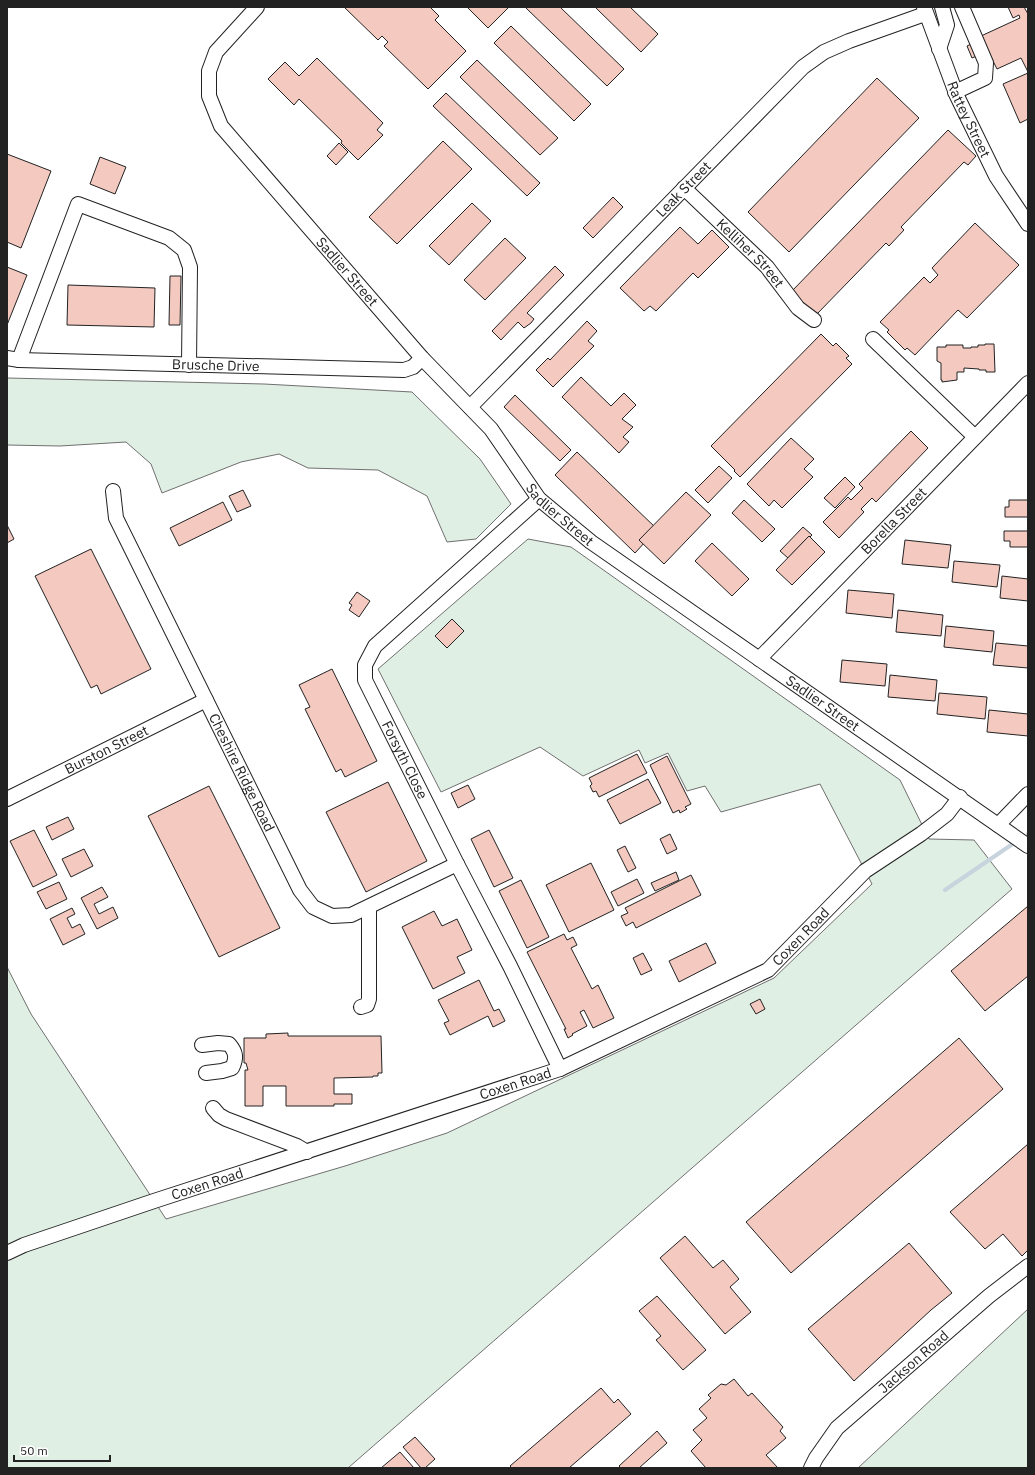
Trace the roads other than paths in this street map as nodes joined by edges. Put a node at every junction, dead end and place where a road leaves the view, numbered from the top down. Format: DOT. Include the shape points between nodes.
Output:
graph roads {
  1 [pos="257,7"];
  2 [pos="942,7"];
  3 [pos="962,7"];
  4 [pos="924,10"];
  5 [pos="939,49"];
  6 [pos="955,92"];
  7 [pos="684,188"];
  8 [pos="1028,224"];
  9 [pos="814,320"];
  10 [pos="873,340"];
  11 [pos="422,358"];
  12 [pos="13,359"];
  13 [pos="189,365"];
  14 [pos="1028,383"];
  15 [pos="470,407"];
  16 [pos="975,437"];
  17 [pos="113,491"];
  18 [pos="539,499"];
  19 [pos="759,659"];
  20 [pos="206,700"];
  21 [pos="1028,794"];
  22 [pos="960,797"];
  23 [pos="7,799"];
  24 [pos="998,825"];
  25 [pos="1028,846"];
  26 [pos="457,864"];
  27 [pos="369,908"];
  28 [pos="362,1007"];
  29 [pos="202,1045"];
  30 [pos="560,1069"];
  31 [pos="206,1073"];
  32 [pos="213,1108"];
  33 [pos="307,1152"];
  34 [pos="7,1253"];
  35 [pos="1028,1266"];
  36 [pos="811,1468"];
  1 -- 11 [label="lane, Sadlier Street" via="216,52 209,71 209,96 221,126"];
  2 -- 5 [label="lane" via="947,25"];
  3 -- 6 [label="lane" via="986,62 984,78"];
  4 -- 5 [label="lane, Rattey Street"];
  4 -- 7 [label="lane, Leak Street" via="824,52 803,67"];
  5 -- 6 [label="lane, Rattey Street"];
  6 -- 8 [label="lane, Rattey Street" via="996,176"];
  7 -- 9 [label="lane, Kelliher Street" via="767,267 798,308"];
  7 -- 15 [label="lane, Leak Street"];
  10 -- 16 [label="lane"];
  11 -- 13 [label="lane, Brusche Drive" via="413,367 404,370"];
  11 -- 15 [label="lane, Sadlier Street"];
  12 -- 13 [label="lane, Brusche Drive"];
  12 -- 13 [label="lane" via="78,204 169,238 184,250 190,267"];
  14 -- 16 [label="lane, Borella Street"];
  15 -- 18 [label="lane, Sadlier Street" via="491,428"];
  16 -- 19 [label="lane, Borella Street"];
  17 -- 20 [label="lane, Cheshire Ridge Road" via="116,518"];
  18 -- 19 [label="lane, Sadlier Street" via="591,542"];
  18 -- 26 [label="lane, Forsyth Close" via="375,646 366,665 365,680"];
  19 -- 22 [label="lane, Sadlier Street"];
  20 -- 23 [label="lane, Burston Street"];
  20 -- 27 [label="lane, Cheshire Ridge Road" via="300,890 313,907 332,916 351,915"];
  21 -- 24 [label="lane"];
  22 -- 24 [label="lane, Sadlier Street"];
  22 -- 30 [label="lane, Coxen Road" via="947,814 932,826 865,871 768,970"];
  24 -- 25 [label="lane, Sadlier Street"];
  26 -- 27 [label="lane, Cheshire Ridge Road"];
  26 -- 30 [label="lane, Forsyth Close"];
  27 -- 28 [label="lane" via="370,999 367,1005"];
  29 -- 31 [label="lane" via="228,1044 234,1051 236,1060 232,1068 222,1072"];
  30 -- 33 [label="lane, Coxen Road"];
  32 -- 33 [label="lane" via="226,1120"];
  33 -- 34 [label="lane, Coxen Road" via="24,1245"];
  35 -- 36 [label="lane, Jackson Road" via="837,1428"];
}
